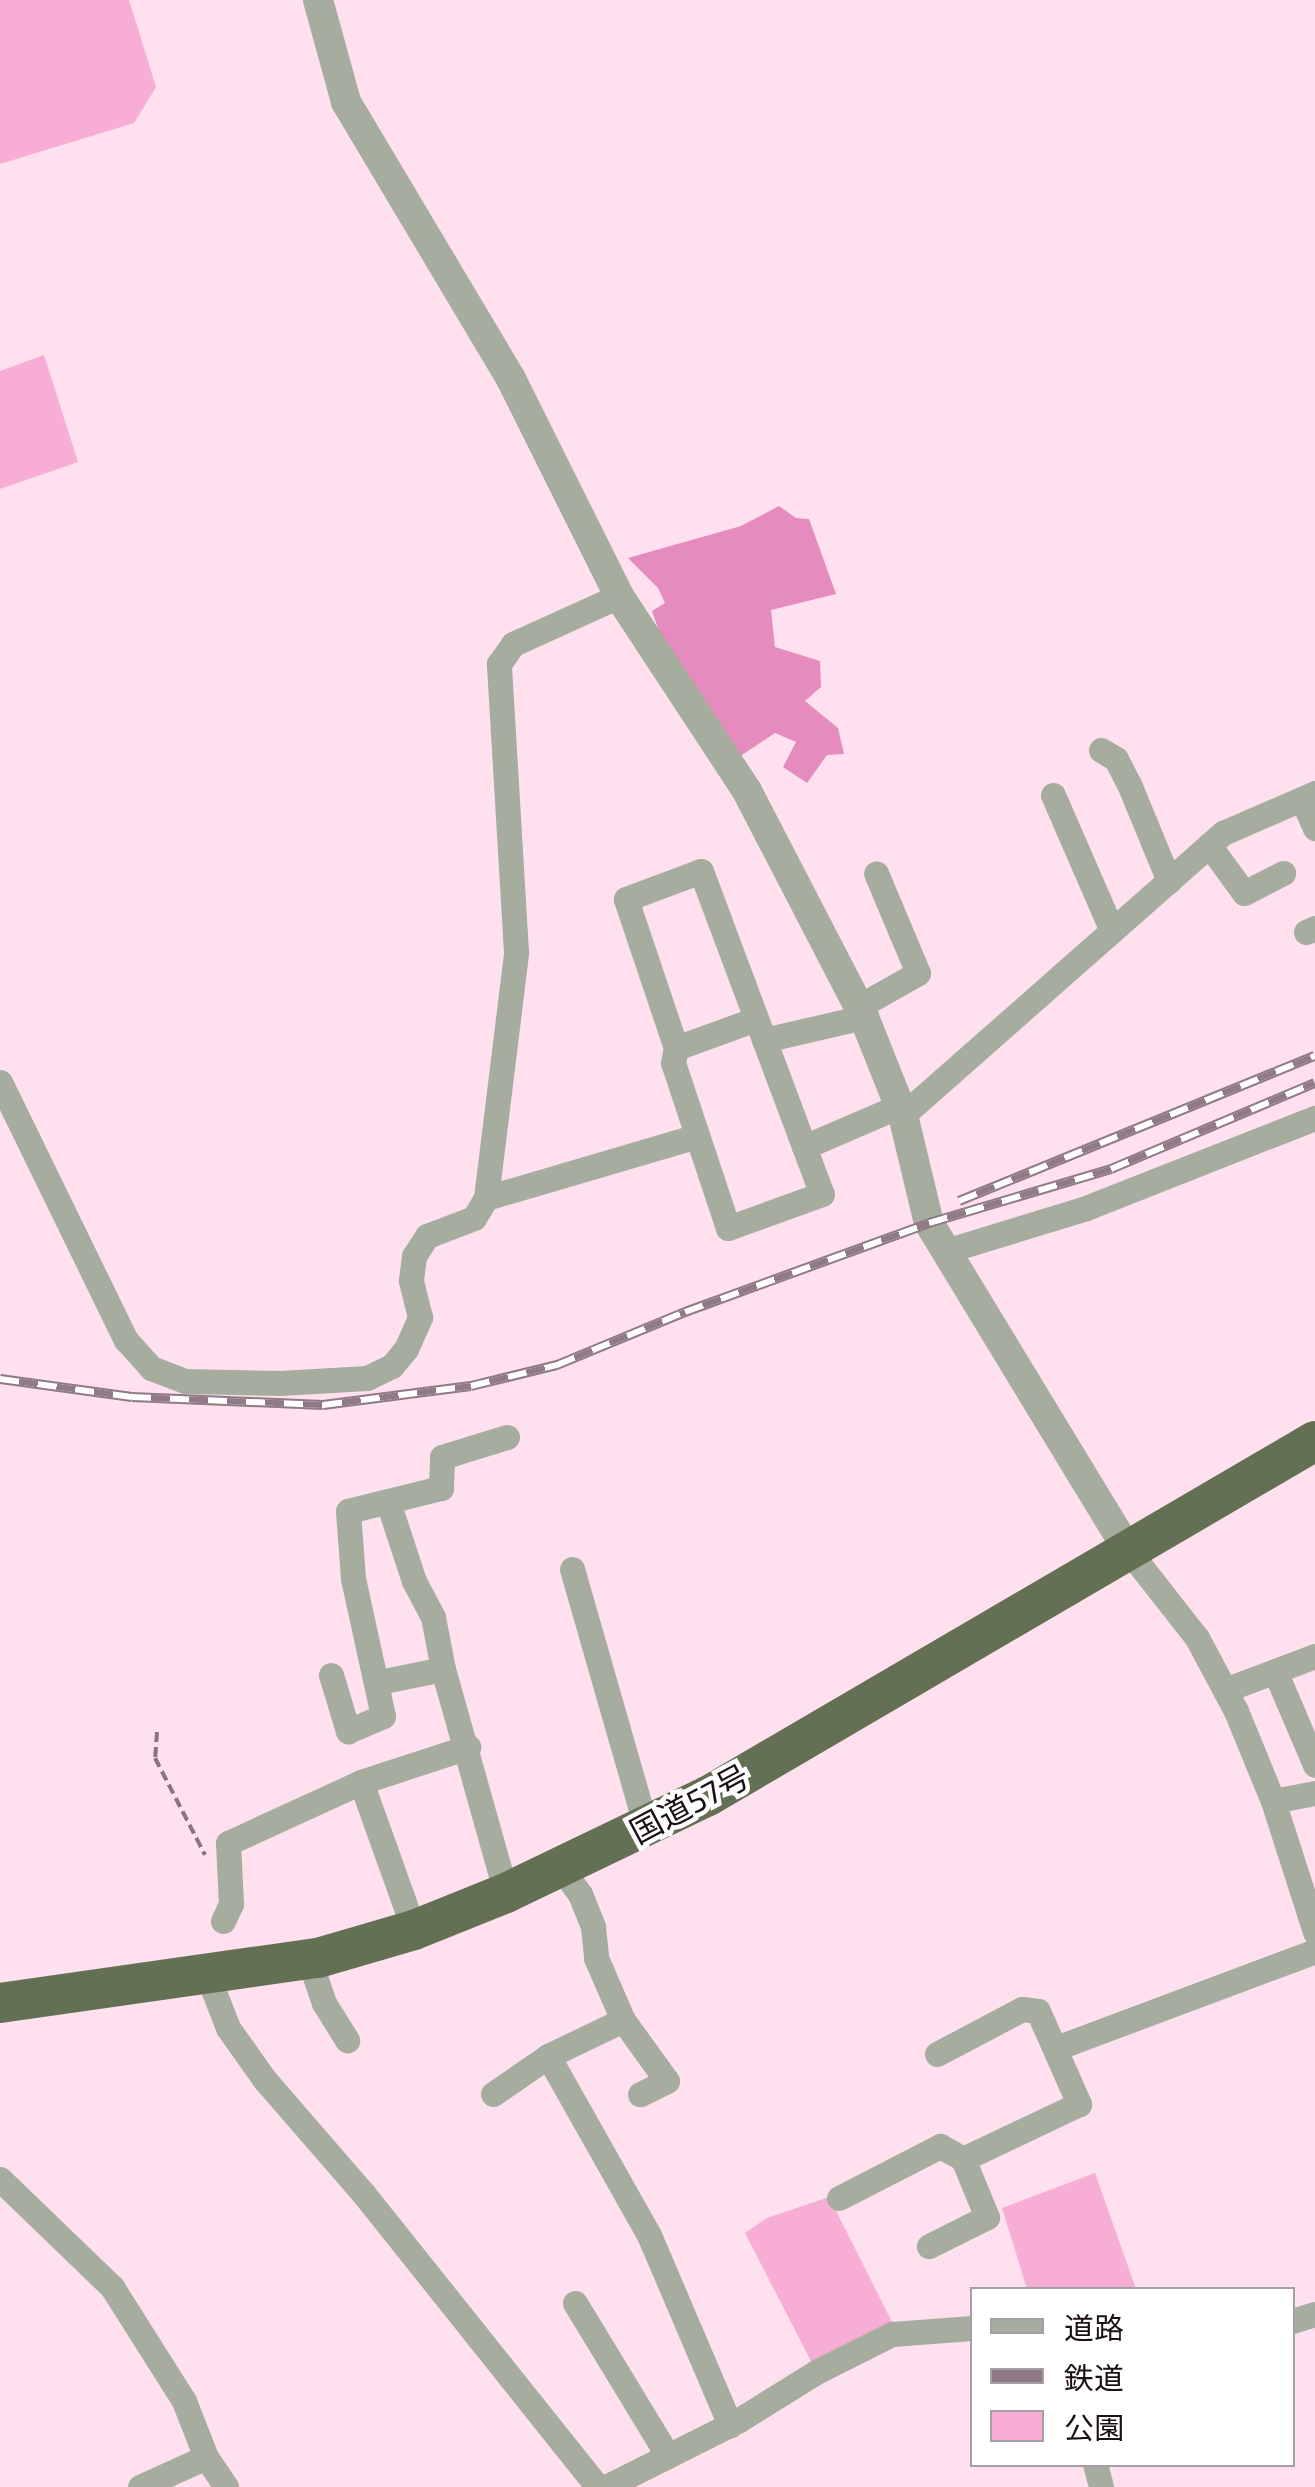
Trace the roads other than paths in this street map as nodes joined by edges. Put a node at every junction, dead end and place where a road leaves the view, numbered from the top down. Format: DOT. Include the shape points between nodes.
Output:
graph roads {
  1 [pos="318,0"];
  2 [pos="619,596"];
  3 [pos="1100,750"];
  4 [pos="1053,796"];
  5 [pos="1308,796"];
  6 [pos="1315,828"];
  7 [pos="1209,845"];
  8 [pos="1283,872"];
  9 [pos="876,873"];
  10 [pos="1169,881"];
  11 [pos="1112,931"];
  12 [pos="861,1012"];
  13 [pos="760,1029"];
  14 [pos="676,1048"];
  15 [pos="0,1082"];
  16 [pos="901,1110"];
  17 [pos="1315,1118"];
  18 [pos="697,1136"];
  19 [pos="804,1147"];
  20 [pos="486,1198"];
  21 [pos="949,1250"];
  22 [pos="506,1437"];
  23 [pos="1315,1440"];
  24 [pos="388,1502"];
  25 [pos="1128,1550"];
  26 [pos="572,1569"];
  27 [pos="1315,1656"];
  28 [pos="443,1670"];
  29 [pos="1275,1671"];
  30 [pos="330,1676"];
  31 [pos="379,1682"];
  32 [pos="1225,1690"];
  33 [pos="468,1747"];
  34 [pos="1315,1765"];
  35 [pos="361,1782"];
  36 [pos="1315,1792"];
  37 [pos="1273,1802"];
  38 [pos="646,1827"];
  39 [pos="561,1868"];
  40 [pos="506,1893"];
  41 [pos="223,1921"];
  42 [pos="414,1930"];
  43 [pos="1315,1932"];
  44 [pos="1315,1951"];
  45 [pos="310,1959"];
  46 [pos="207,1974"];
  47 [pos="0,2003"];
  48 [pos="623,2020"];
  49 [pos="346,2040"];
  50 [pos="1056,2048"];
  51 [pos="937,2054"];
  52 [pos="548,2056"];
  53 [pos="493,2094"];
  54 [pos="640,2094"];
  55 [pos="963,2159"];
  56 [pos="0,2179"];
  57 [pos="840,2198"];
  58 [pos="930,2246"];
  59 [pos="575,2303"];
  60 [pos="970,2328"];
  61 [pos="730,2424"];
  62 [pos="668,2456"];
  63 [pos="206,2457"];
  64 [pos="140,2487"];
  65 [pos="226,2487"];
  66 [pos="602,2487"];
  1 -- 2 [label="street" via="346,102 511,379"];
  2 -- 12 [label="street" via="747,790"];
  2 -- 20 [label="street" via="513,644 500,664 516,952"];
  3 -- 10 [label="street" via="1116,759"];
  4 -- 11 [label="street"];
  5 -- 6 [label="street"];
  5 -- 7 [label="street"];
  7 -- 8 [label="street" via="1244,892"];
  7 -- 10 [label="street"];
  9 -- 12 [label="street" via="918,973"];
  10 -- 11 [label="street"];
  11 -- 16 [label="street"];
  12 -- 13 [label="street"];
  12 -- 16 [label="street"];
  13 -- 14 [label="street"];
  13 -- 14 [label="street" via="700,871 626,899"];
  13 -- 19 [label="street"];
  14 -- 18 [label="street" via="673,1063"];
  15 -- 20 [label="street" via="126,1340 151,1368 185,1381 367,1378 392,1366 420,1317 411,1280 414,1256 427,1236 474,1218"];
  16 -- 19 [label="street"];
  16 -- 21 [label="street" via="929,1223"];
  17 -- 21 [label="street" via="1086,1208"];
  18 -- 19 [label="street" via="728,1228 822,1194"];
  18 -- 20 [label="street"];
  21 -- 25 [label="street"];
  22 -- 24 [label="street" via="442,1457 441,1488"];
  23 -- 25 [label="highway, 国道57号"];
  24 -- 28 [label="street" via="433,1617"];
  24 -- 31 [label="street" via="348,1512 353,1578"];
  25 -- 32 [label="street" via="1197,1638"];
  25 -- 38 [label="highway, 国道57号"];
  26 -- 38 [label="street"];
  27 -- 29 [label="street"];
  28 -- 31 [label="street"];
  28 -- 33 [label="street"];
  29 -- 32 [label="street"];
  29 -- 34 [label="street"];
  30 -- 31 [label="street" via="348,1731 383,1716"];
  32 -- 37 [label="street"];
  33 -- 35 [label="street"];
  33 -- 40 [label="street"];
  35 -- 41 [label="street" via="228,1843 231,1904"];
  35 -- 42 [label="street"];
  36 -- 37 [label="street"];
  37 -- 43 [label="street"];
  38 -- 39 [label="highway, 国道57号"];
  39 -- 40 [label="highway, 国道57号"];
  39 -- 48 [label="street" via="580,1894 596,1958"];
  40 -- 42 [label="highway, 国道57号"];
  42 -- 45 [label="highway, 国道57号"];
  44 -- 50 [label="street"];
  45 -- 46 [label="highway, 国道57号"];
  45 -- 49 [label="street" via="324,2004"];
  46 -- 47 [label="highway, 国道57号"];
  46 -- 66 [label="street" via="228,2028 265,2080"];
  48 -- 52 [label="street"];
  48 -- 54 [label="street" via="667,2080"];
  50 -- 51 [label="street" via="1038,2011 1022,2009"];
  50 -- 55 [label="street" via="1080,2104"];
  52 -- 53 [label="street"];
  52 -- 61 [label="street" via="649,2236"];
  55 -- 57 [label="street" via="940,2146"];
  55 -- 58 [label="street" via="988,2217"];
  56 -- 63 [label="street" via="112,2288 184,2401"];
  59 -- 62 [label="street"];
  60 -- 61 [label="street" via="892,2334"];
  61 -- 62 [label="street"];
  62 -- 66 [label="street"];
  63 -- 64 [label="street"];
  63 -- 65 [label="street"];
}
